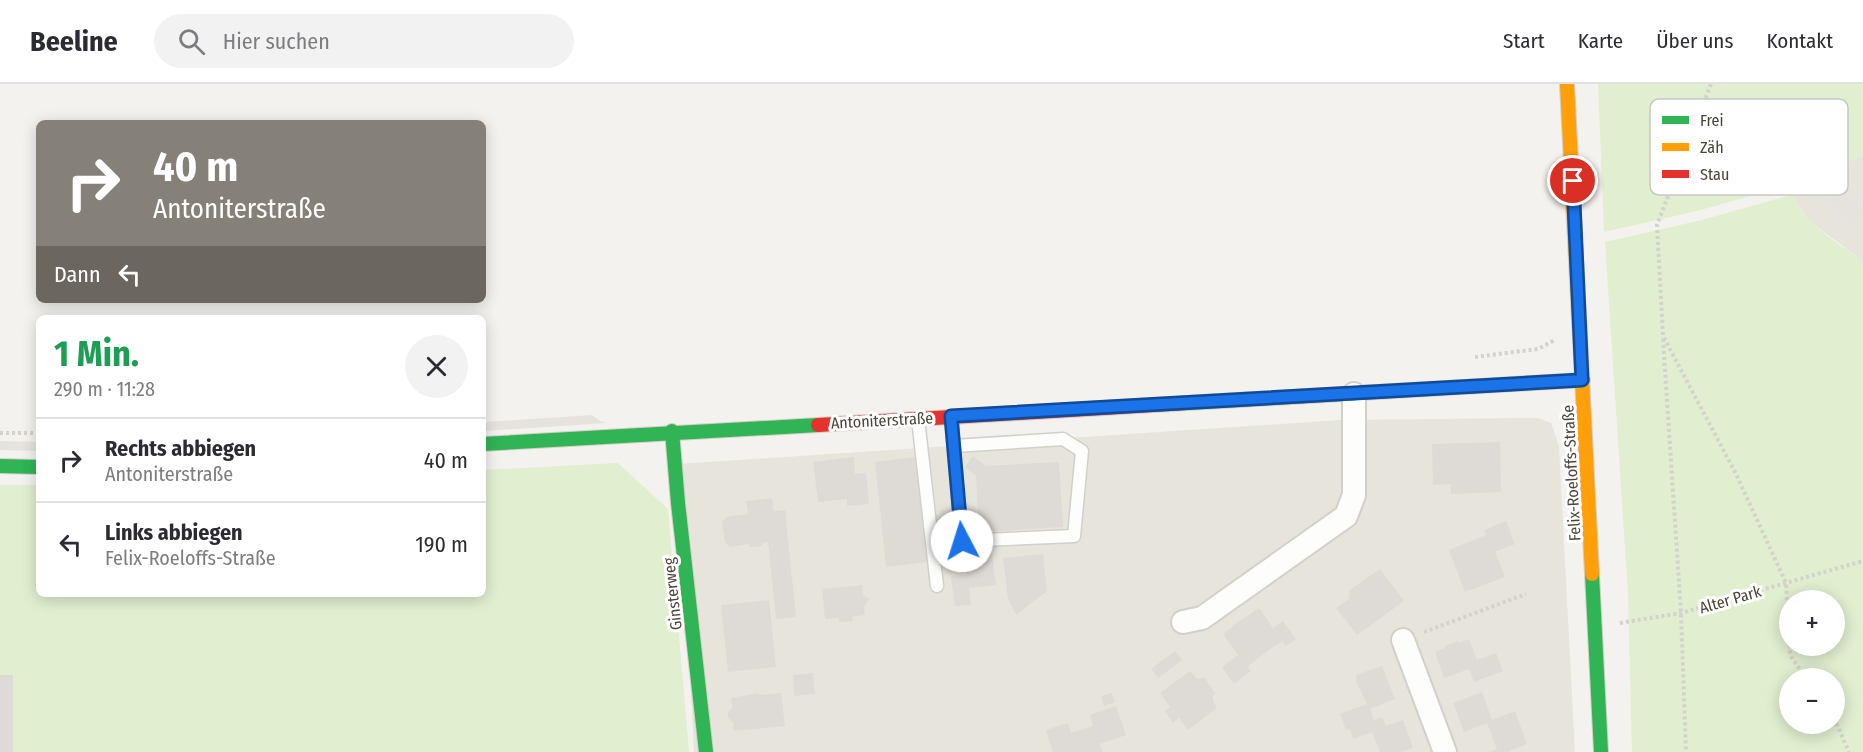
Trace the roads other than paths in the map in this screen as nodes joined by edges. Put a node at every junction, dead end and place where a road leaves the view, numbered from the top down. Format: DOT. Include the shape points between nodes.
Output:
graph roads {
  1 [pos="1567,84"];
  2 [pos="1582,380"];
  3 [pos="1354,394"];
  4 [pos="951,416"];
  5 [pos="918,418"];
  6 [pos="672,431"];
  7 [pos="486,444"];
  8 [pos="954,446"];
  9 [pos="0,466"];
  10 [pos="36,467"];
  11 [pos="937,586"];
  12 [pos="1183,622"];
  13 [pos="1403,640"];
  14 [pos="706,752"];
  15 [pos="1446,752"];
  16 [pos="1601,752"];
  1 -- 2 [label="street, Felix-Roeloffs-Straße"];
  2 -- 3 [label="street, Antoniterstraße"];
  2 -- 16 [label="street, Felix-Roeloffs-Straße"];
  3 -- 4 [label="street, Antoniterstraße"];
  3 -- 12 [label="street" via="1354,495 1346,516 1202,618"];
  4 -- 5 [label="street, Antoniterstraße"];
  4 -- 8 [label="lane"];
  5 -- 6 [label="street, Antoniterstraße"];
  5 -- 11 [label="lane"];
  6 -- 7 [label="street, Antoniterstraße"];
  6 -- 14 [label="street, Ginsterweg"];
  8 -- 8 [label="lane" via="962,541 1074,536 1082,451 1063,439"];
  9 -- 10 [label="street"];
  13 -- 15 [label="street"];
}
